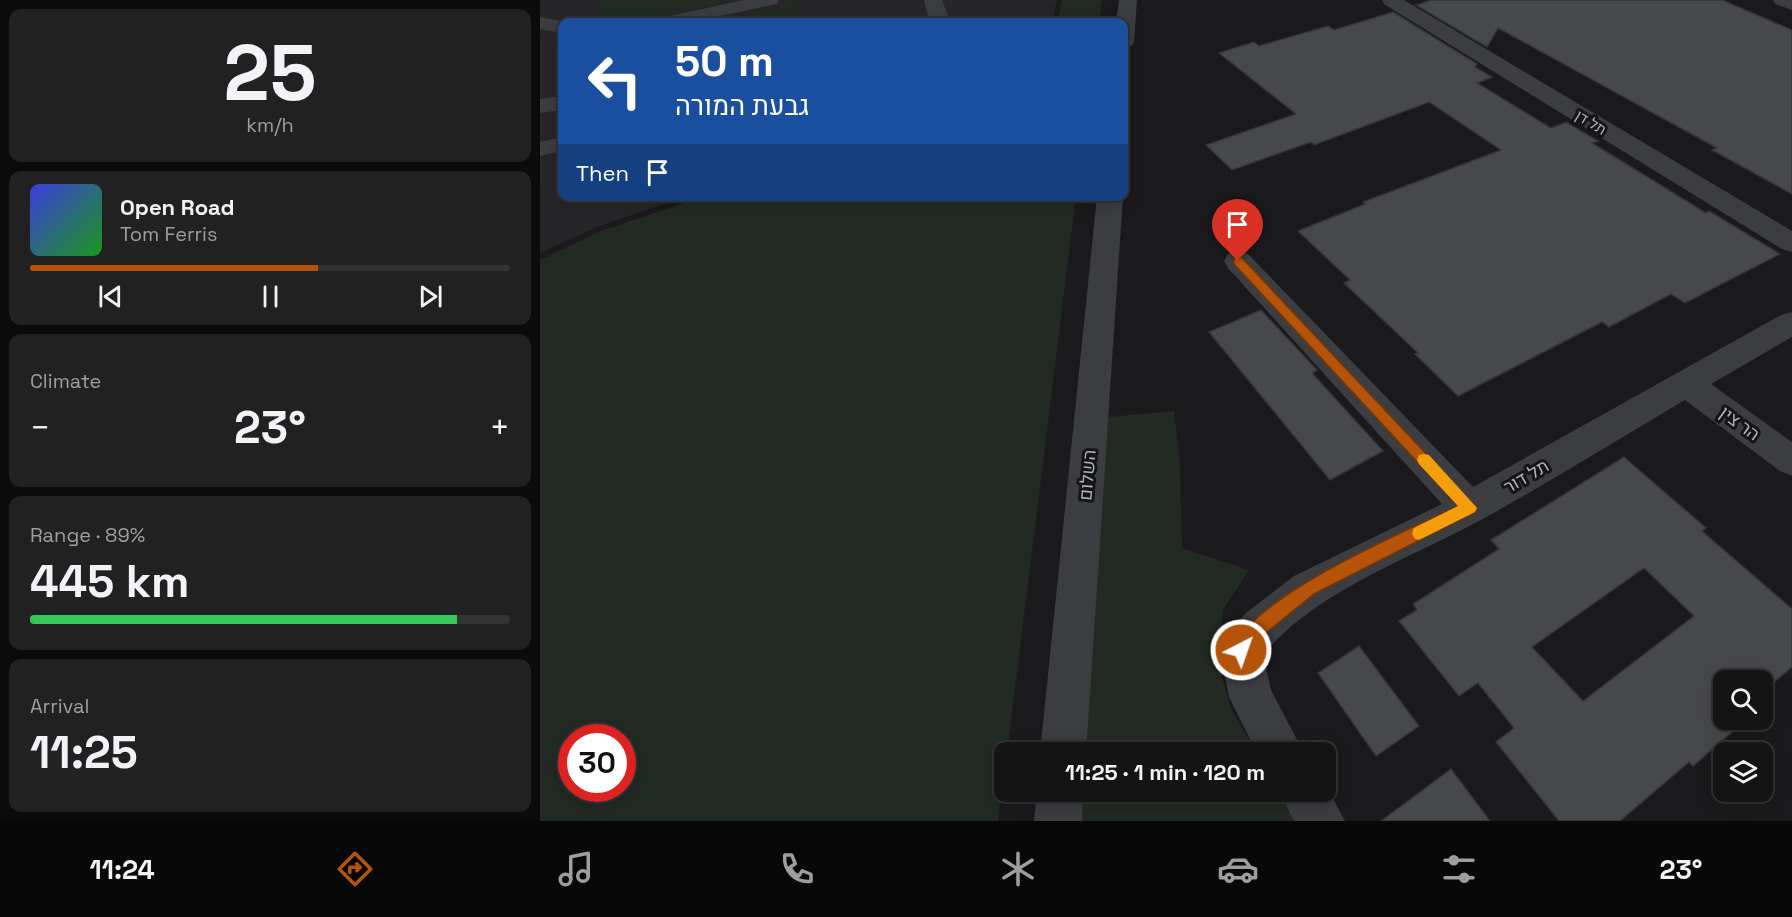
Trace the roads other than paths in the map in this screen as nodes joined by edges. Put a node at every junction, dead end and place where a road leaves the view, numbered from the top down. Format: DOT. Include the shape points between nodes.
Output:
graph roads {
  1 [pos="770,0"];
  2 [pos="933,0"];
  3 [pos="1128,0"];
  4 [pos="1391,0"];
  5 [pos="1782,0"];
  6 [pos="1792,4"];
  7 [pos="687,18"];
  8 [pos="938,18"];
  9 [pos="1126,18"];
  10 [pos="540,23"];
  11 [pos="558,26"];
  12 [pos="558,104"];
  13 [pos="540,106"];
  14 [pos="558,145"];
  15 [pos="540,149"];
  16 [pos="1110,201"];
  17 [pos="1792,243"];
  18 [pos="1238,261"];
  19 [pos="1792,323"];
  20 [pos="1687,384"];
  21 [pos="1792,461"];
  22 [pos="1469,508"];
  23 [pos="1065,742"];
  24 [pos="1275,742"];
  25 [pos="1059,802"];
  26 [pos="1309,802"];
  27 [pos="1058,821"];
  28 [pos="1321,821"];
  1 -- 7 [label="street"];
  2 -- 8 [label="street"];
  3 -- 9 [label="street"];
  4 -- 17 [label="street, תל דן"];
  5 -- 6 [label="street"];
  10 -- 11 [label="street"];
  12 -- 13 [label="street"];
  14 -- 15 [label="street"];
  16 -- 23 [label="street, השלום"];
  18 -- 22 [label="street"];
  19 -- 20 [label="street, תל דור"];
  20 -- 21 [label="street, הר צין"];
  20 -- 22 [label="street, תל דור"];
  22 -- 24 [label="street, תל דור" via="1308,589 1260,627 1241,650 1251,697"];
  25 -- 27 [label="street"];
  26 -- 28 [label="street"];
}
